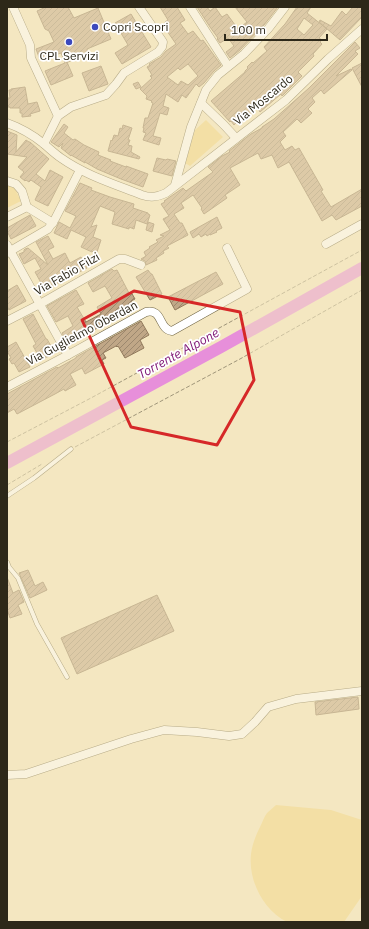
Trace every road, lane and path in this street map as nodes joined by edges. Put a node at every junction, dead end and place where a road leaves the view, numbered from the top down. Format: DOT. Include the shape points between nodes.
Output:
graph roads {
  1 [pos="13,7"];
  2 [pos="139,7"];
  3 [pos="190,7"];
  4 [pos="285,7"];
  5 [pos="361,32"];
  6 [pos="228,66"];
  7 [pos="201,103"];
  8 [pos="58,116"];
  9 [pos="7,123"];
  10 [pos="236,138"];
  11 [pos="44,144"];
  12 [pos="80,170"];
  13 [pos="7,181"];
  14 [pos="175,186"];
  15 [pos="27,207"];
  16 [pos="7,217"];
  17 [pos="53,223"];
  18 [pos="362,224"];
  19 [pos="326,244"];
  20 [pos="227,248"];
  21 [pos="8,250"];
  22 [pos="362,250"];
  23 [pos="141,265"];
  24 [pos="362,290"];
  25 [pos="40,304"];
  26 [pos="7,321"];
  27 [pos="68,355"];
  28 [pos="7,387"];
  29 [pos="7,442"];
  30 [pos="77,446"];
  31 [pos="71,449"];
  32 [pos="7,496"];
  33 [pos="7,562"];
  34 [pos="67,677"];
  35 [pos="362,691"];
  36 [pos="7,776"];
  1 -- 8 [label="street" via="30,45 31,58"];
  2 -- 8 [label="street" via="163,42 162,47 124,73 106,95 71,107"];
  3 -- 6 [label="street"];
  4 -- 6 [label="street" via="244,54"];
  5 -- 10 [label="street, Via Moscardo" via="328,59 286,100"];
  6 -- 7 [label="street" via="206,90"];
  7 -- 10 [label="street"];
  7 -- 14 [label="street" via="191,127"];
  8 -- 11 [label="street"];
  9 -- 11 [label="street, Via Moscardo" via="22,129"];
  10 -- 14 [label="street, Via Moscardo"];
  11 -- 12 [label="street, Via Moscardo"];
  12 -- 14 [label="street, Via Moscardo" via="148,197 160,196"];
  12 -- 17 [label="street"];
  13 -- 15 [label="street" via="16,184 22,191"];
  15 -- 16 [label="street"];
  15 -- 17 [label="street"];
  17 -- 21 [label="street" via="48,229"];
  18 -- 19 [label="street"];
  20 -- 27 [label="street, Via Guglielmo Oberdan" via="247,289 172,331 165,328 155,312 146,312"];
  21 -- 25 [label="street"];
  22 -- 29 [label="path"];
  23 -- 25 [label="street, Via Fabio Filzi" via="119,259"];
  24 -- 30 [label="path"];
  25 -- 26 [label="street, Via Fabio Filzi"];
  25 -- 27 [label="street"];
  27 -- 28 [label="street, Via Guglielmo Oberdan"];
  31 -- 32 [label="lane"];
  33 -- 34 [label="lane" via="18,578 37,624"];
  35 -- 36 [label="street" via="296,700 268,707 242,734 229,736 164,730 26,774"];
}
